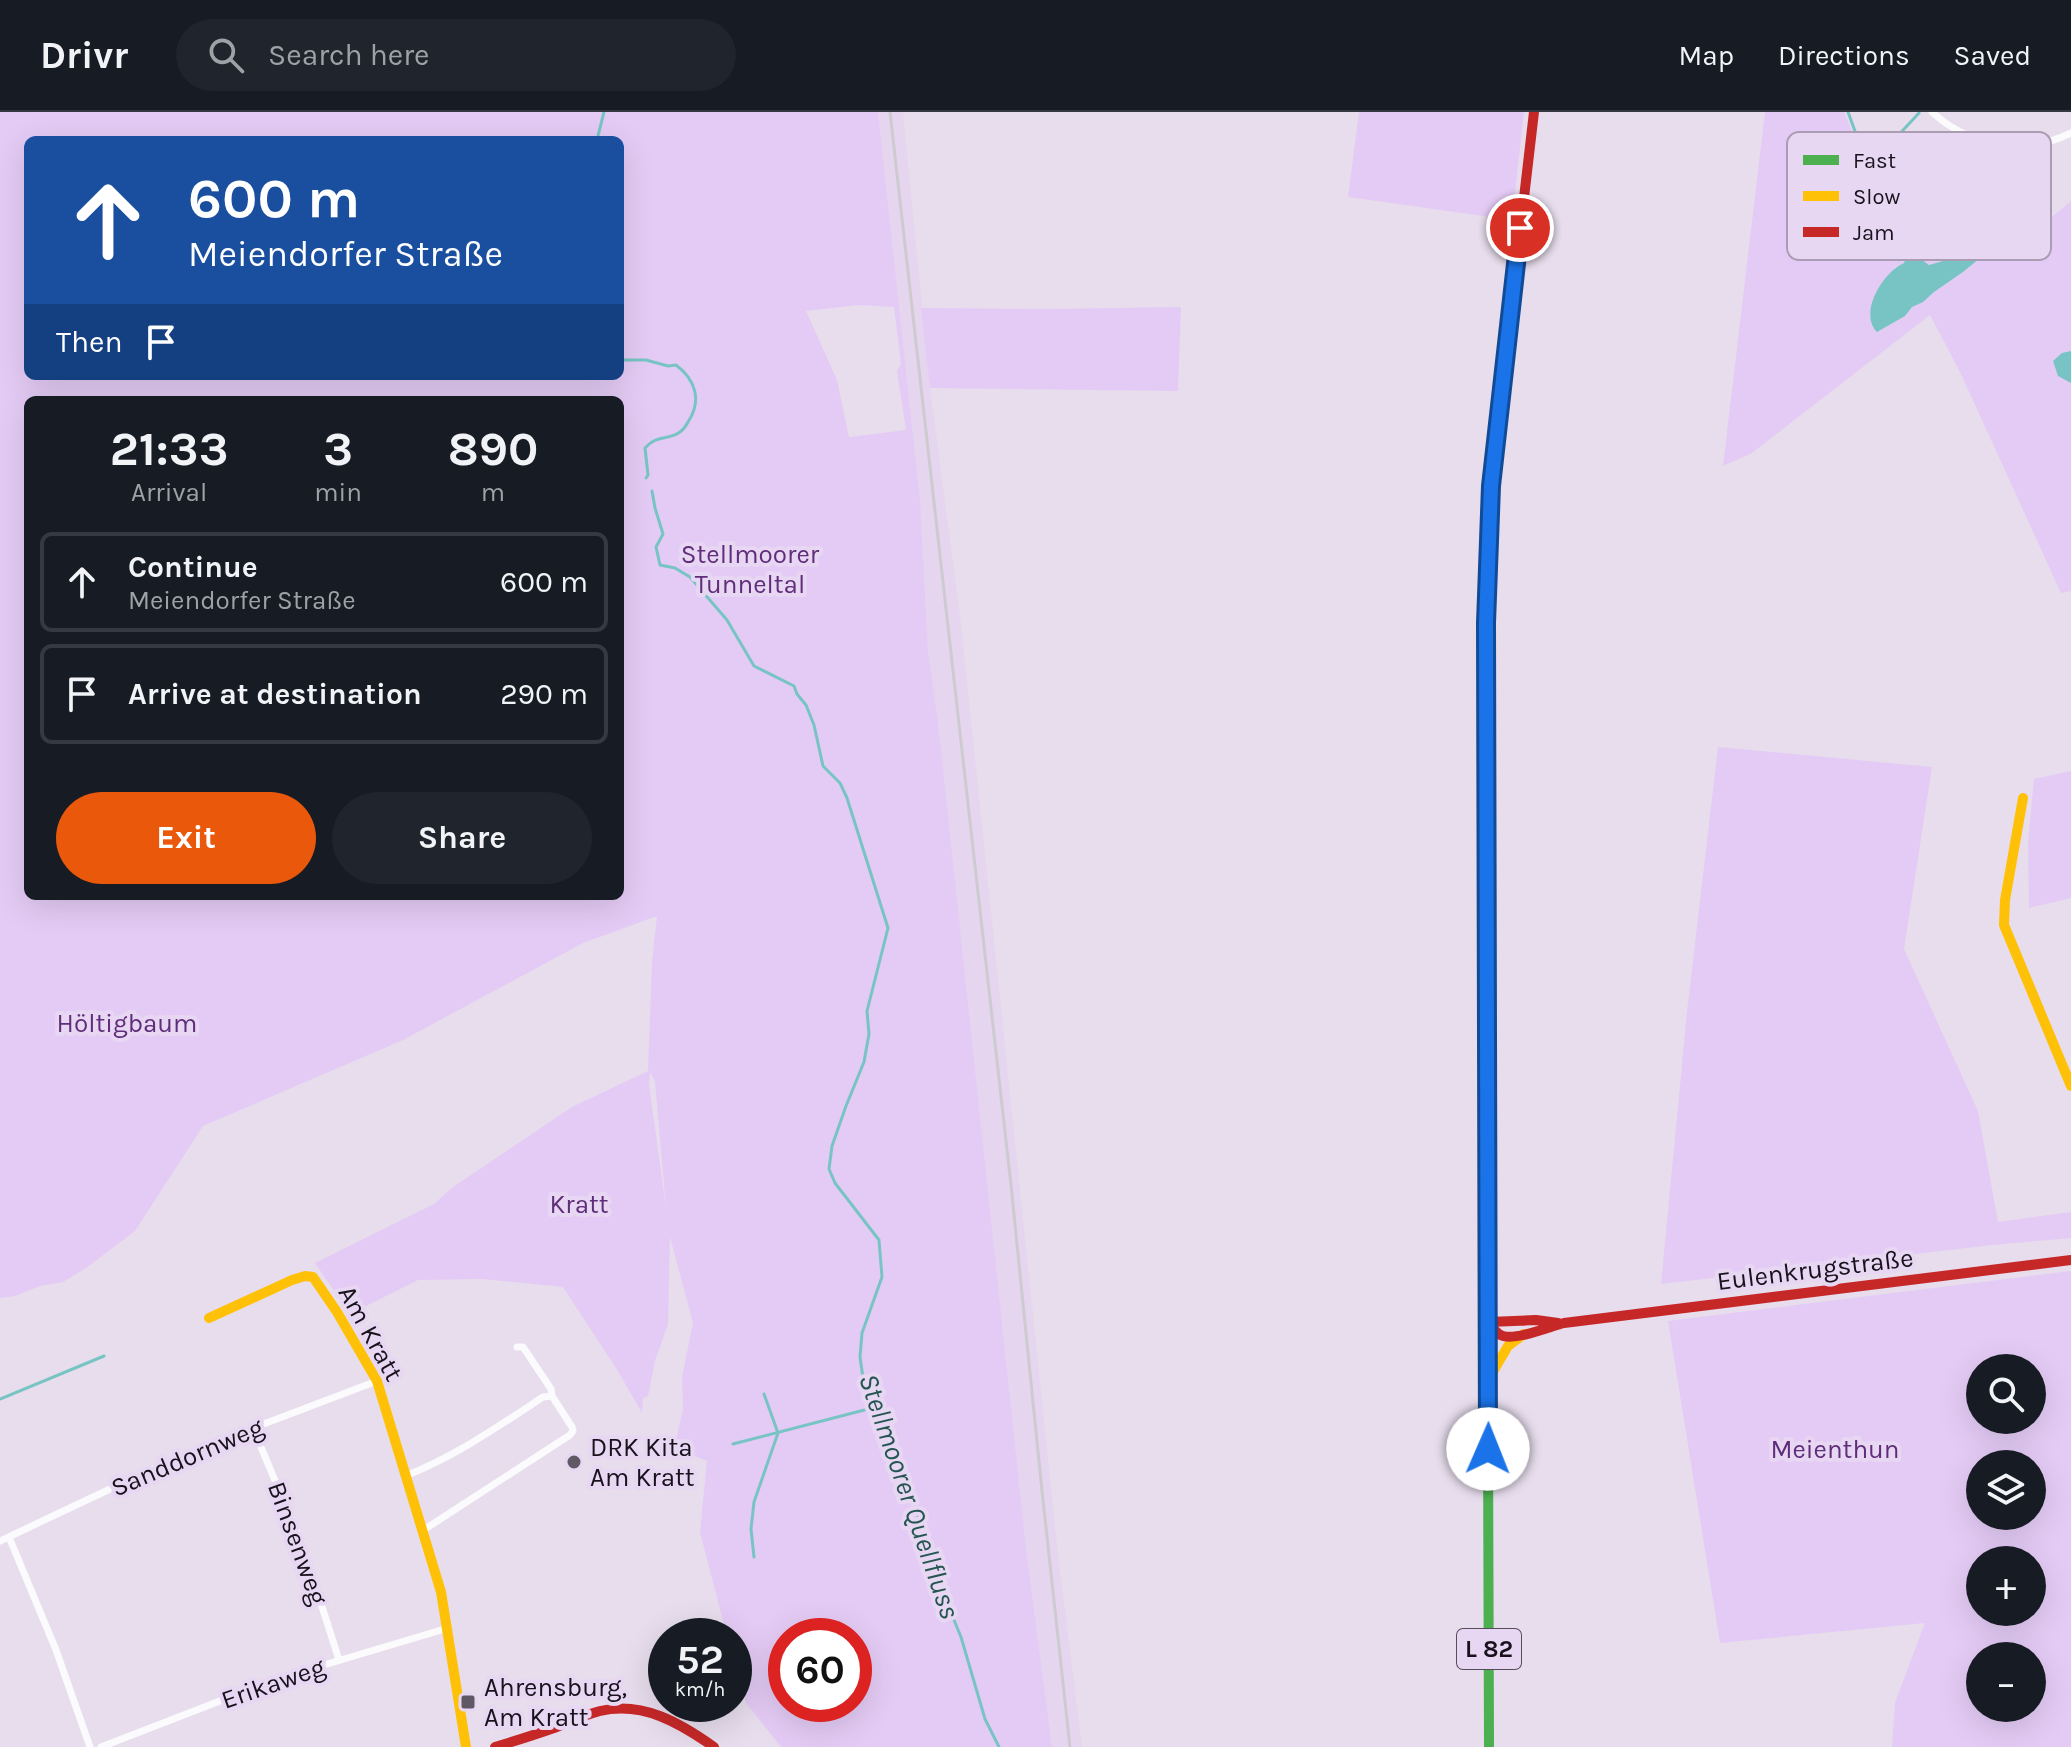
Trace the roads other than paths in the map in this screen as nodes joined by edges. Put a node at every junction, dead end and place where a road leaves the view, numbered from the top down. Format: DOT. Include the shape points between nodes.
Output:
graph roads {
  1 [pos="1534,112"];
  2 [pos="1932,112"];
  3 [pos="1961,132"];
  4 [pos="2071,133"];
  5 [pos="2051,140"];
  6 [pos="2023,798"];
  7 [pos="2071,1086"];
  8 [pos="2071,1260"];
  9 [pos="209,1318"];
  10 [pos="1489,1322"];
  11 [pos="1564,1323"];
  12 [pos="1524,1334"];
  13 [pos="517,1347"];
  14 [pos="1489,1379"];
  15 [pos="377,1381"];
  16 [pos="552,1396"];
  17 [pos="253,1428"];
  18 [pos="405,1476"];
  19 [pos="422,1531"];
  20 [pos="9,1537"];
  21 [pos="0,1541"];
  22 [pos="448,1628"];
  23 [pos="339,1660"];
  24 [pos="90,1747"];
  25 [pos="101,1747"];
  26 [pos="466,1747"];
  27 [pos="495,1747"];
  28 [pos="714,1747"];
  29 [pos="1489,1747"];
  1 -- 10 [label="main road, L 82" via="1493,469 1487,587"];
  2 -- 3 [label="street"];
  4 -- 5 [label="street"];
  6 -- 7 [label="main road" via="2004,925"];
  8 -- 11 [label="main road, Eulenkrugstraße"];
  9 -- 15 [label="main road, Am Kratt" via="292,1280 313,1277"];
  10 -- 11 [label="main road, Eulenkrugstraße"];
  10 -- 12 [label="main road" via="1502,1336"];
  10 -- 14 [label="main road, L 82"];
  11 -- 12 [label="main road, Eulenkrugstraße"];
  12 -- 14 [label="main road" via="1508,1346"];
  13 -- 16 [label="street" via="523,1347"];
  14 -- 29 [label="main road, L 82"];
  15 -- 17 [label="street, Sanddornweg"];
  15 -- 18 [label="main road, Am Kratt"];
  16 -- 18 [label="street"];
  16 -- 19 [label="street" via="572,1427 570,1435"];
  17 -- 20 [label="street, Sanddornweg"];
  17 -- 23 [label="street, Binsenweg" via="303,1547"];
  18 -- 19 [label="main road, Am Kratt"];
  19 -- 22 [label="main road, Am Kratt"];
  20 -- 21 [label="street, Sanddornweg"];
  20 -- 24 [label="street"];
  22 -- 23 [label="street, Erikaweg"];
  22 -- 26 [label="main road, Am Kratt"];
  23 -- 25 [label="street, Erikaweg"];
  27 -- 28 [label="main road" via="622,1708 672,1720"];
}
